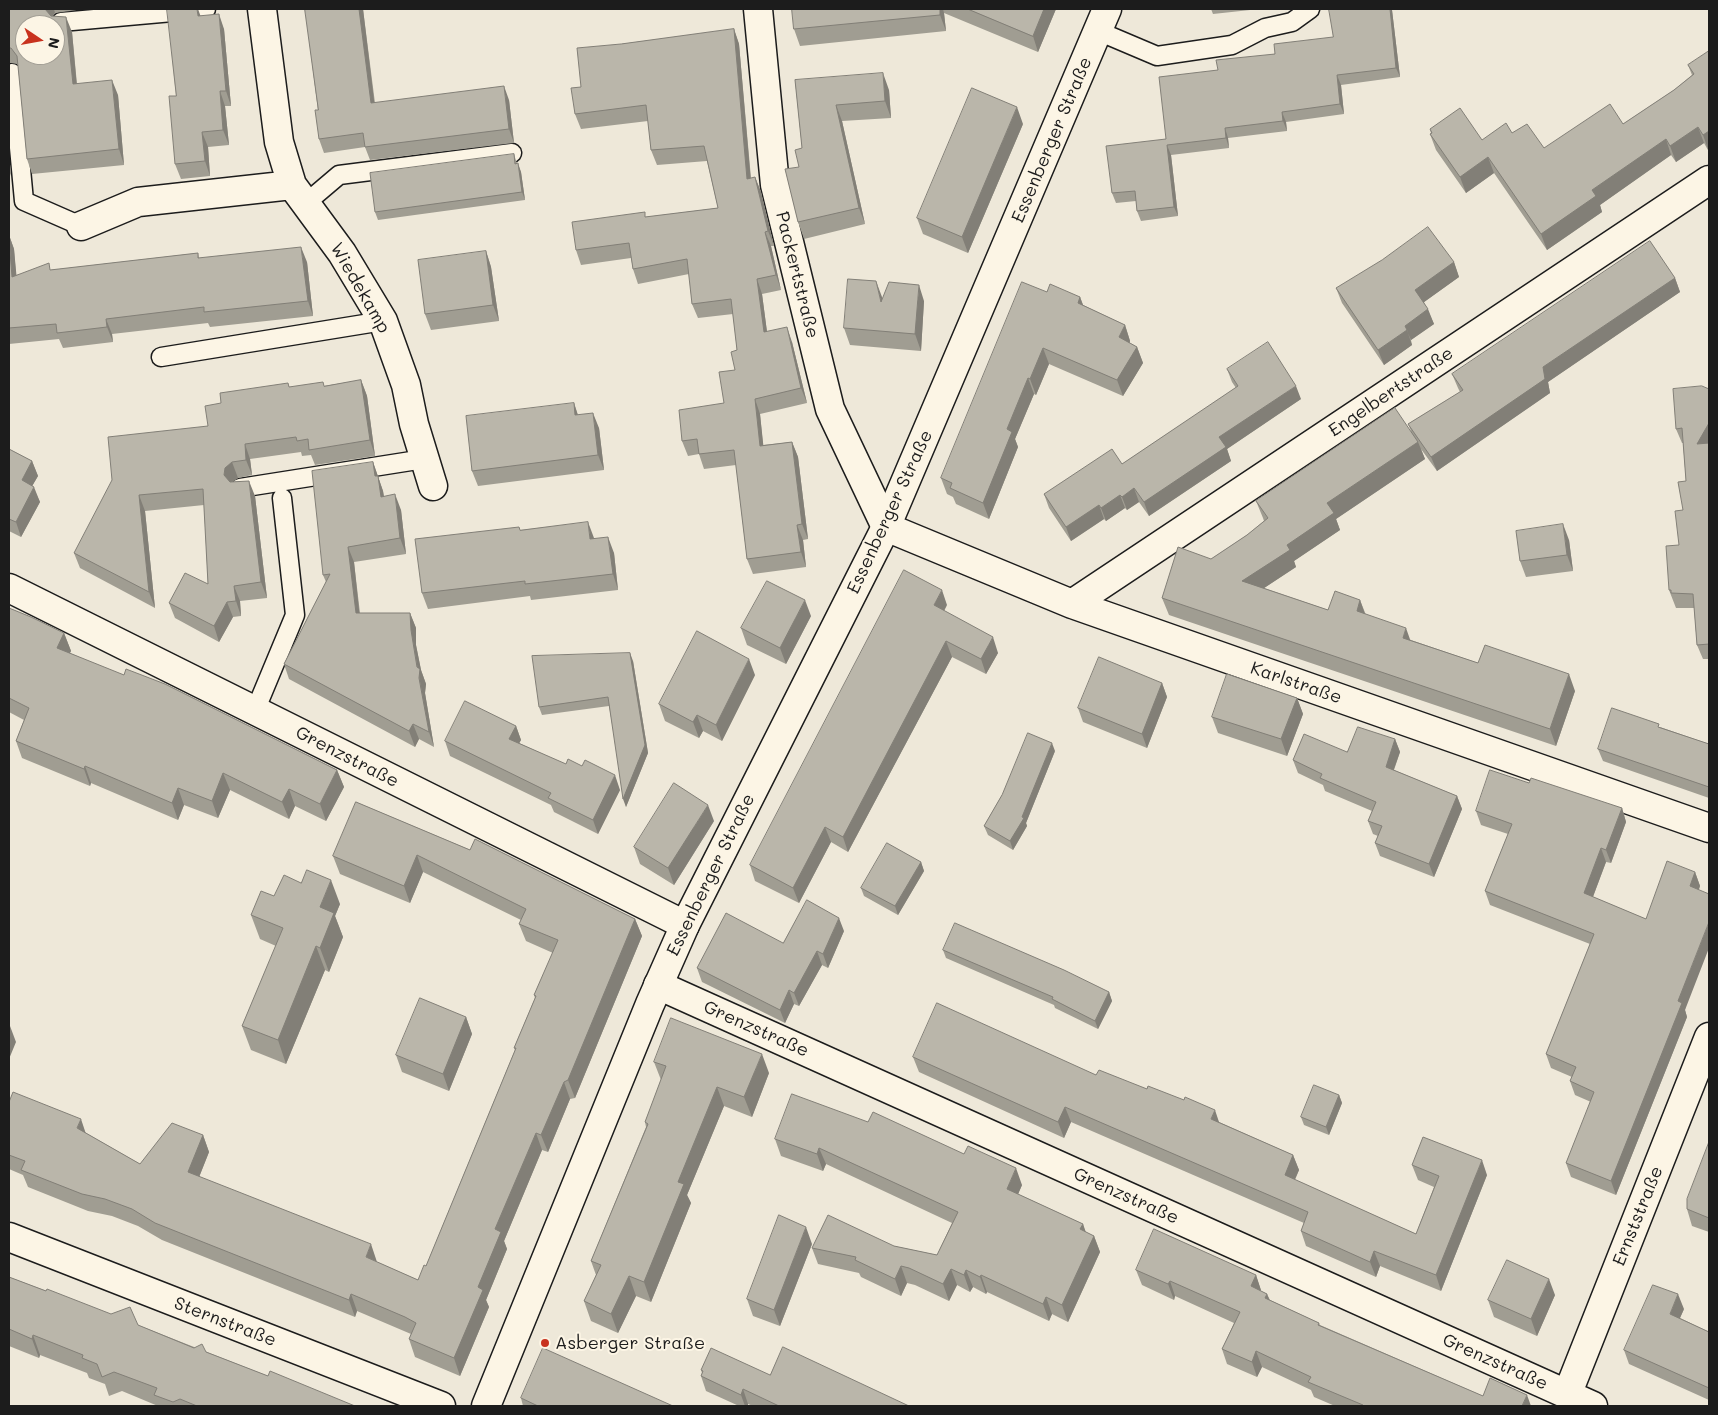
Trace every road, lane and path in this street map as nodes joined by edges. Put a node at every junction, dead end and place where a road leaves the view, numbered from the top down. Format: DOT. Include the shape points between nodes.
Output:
graph roads {
  1 [pos="206,9"];
  2 [pos="262,9"];
  3 [pos="758,9"];
  4 [pos="1310,9"];
  5 [pos="1103,20"];
  6 [pos="65,22"];
  7 [pos="12,73"];
  8 [pos="512,153"];
  9 [pos="1709,180"];
  10 [pos="299,194"];
  11 [pos="81,226"];
  12 [pos="382,322"];
  13 [pos="160,356"];
  14 [pos="424,459"];
  15 [pos="433,486"];
  16 [pos="240,488"];
  17 [pos="282,498"];
  18 [pos="886,527"];
  19 [pos="9,588"];
  20 [pos="1072,604"];
  21 [pos="255,711"];
  22 [pos="1709,828"];
  23 [pos="685,925"];
  24 [pos="654,995"];
  25 [pos="1709,1037"];
  26 [pos="9,1237"];
  27 [pos="1567,1395"];
  28 [pos="441,1406"];
  29 [pos="486,1406"];
  30 [pos="1593,1406"];
  1 -- 6 [label="lane"];
  2 -- 10 [label="street, Wiedekamp" via="279,142"];
  3 -- 18 [label="street, Packertstraße" via="774,185 830,409"];
  4 -- 5 [label="lane" via="1292,22 1265,28 1232,45 1158,56"];
  5 -- 18 [label="street, Essenberger Straße"];
  7 -- 11 [label="lane" via="24,202"];
  8 -- 10 [label="lane" via="339,175"];
  9 -- 20 [label="street, Engelbertstraße"];
  10 -- 11 [label="street" via="138,202"];
  10 -- 12 [label="street, Wiedekamp" via="342,253"];
  12 -- 13 [label="lane"];
  12 -- 14 [label="street, Wiedekamp" via="406,385"];
  14 -- 15 [label="street, Wiedekamp"];
  14 -- 16 [label="lane"];
  17 -- 21 [label="lane" via="295,615"];
  18 -- 20 [label="street, Karlstraße"];
  18 -- 23 [label="street, Essenberger Straße"];
  19 -- 21 [label="street, Grenzstraße"];
  20 -- 22 [label="street, Karlstraße"];
  21 -- 23 [label="street, Grenzstraße"];
  23 -- 24 [label="street, Essenberger Straße"];
  24 -- 27 [label="street, Grenzstraße"];
  24 -- 29 [label="street"];
  25 -- 27 [label="street, Ernststraße"];
  26 -- 28 [label="street, Sternstraße"];
  27 -- 30 [label="street, Grenzstraße"];
}
